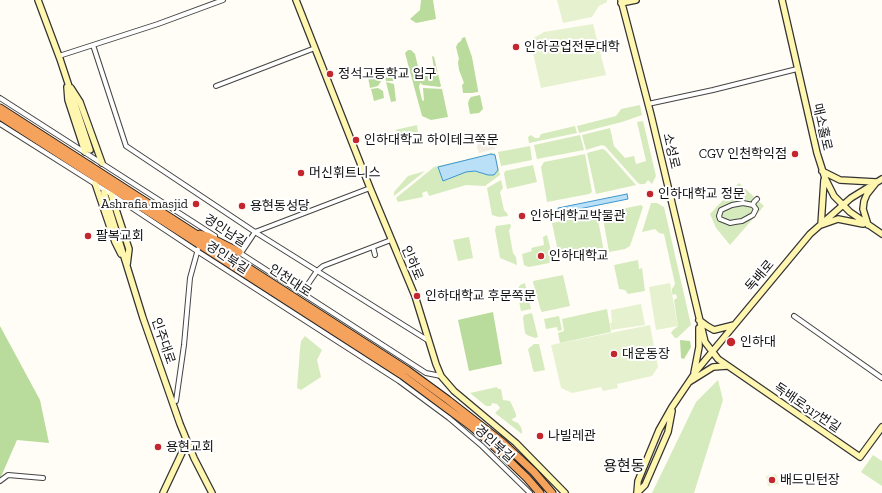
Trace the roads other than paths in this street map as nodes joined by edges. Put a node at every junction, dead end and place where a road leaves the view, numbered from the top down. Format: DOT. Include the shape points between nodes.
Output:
graph roads {
  1 [pos="38,0"];
  2 [pos="223,0"];
  3 [pos="296,0"];
  4 [pos="636,0"];
  5 [pos="782,0"];
  6 [pos="621,2"];
  7 [pos="93,45"];
  8 [pos="315,48"];
  9 [pos="59,56"];
  10 [pos="797,69"];
  11 [pos="68,83"];
  12 [pos="216,86"];
  13 [pos="0,98"];
  14 [pos="648,104"];
  15 [pos="0,108"];
  16 [pos="0,116"];
  17 [pos="0,124"];
  18 [pos="88,151"];
  19 [pos="102,163"];
  20 [pos="822,170"];
  21 [pos="825,178"];
  22 [pos="882,179"];
  23 [pos="876,182"];
  24 [pos="94,183"];
  25 [pos="370,188"];
  26 [pos="104,192"];
  27 [pos="111,194"];
  28 [pos="757,199"];
  29 [pos="842,204"];
  30 [pos="753,205"];
  31 [pos="821,224"];
  32 [pos="868,225"];
  33 [pos="191,231"];
  34 [pos="255,232"];
  35 [pos="882,234"];
  36 [pos="391,240"];
  37 [pos="373,247"];
  38 [pos="197,250"];
  39 [pos="240,253"];
  40 [pos="375,255"];
  41 [pos="127,265"];
  42 [pos="317,271"];
  43 [pos="302,293"];
  44 [pos="794,316"];
  45 [pos="699,320"];
  46 [pos="734,324"];
  47 [pos="430,342"];
  48 [pos="712,352"];
  49 [pos="727,366"];
  50 [pos="694,374"];
  51 [pos="442,376"];
  52 [pos="882,378"];
  53 [pos="688,383"];
  54 [pos="174,400"];
  55 [pos="672,406"];
  56 [pos="882,427"];
  57 [pos="187,442"];
  58 [pos="44,478"];
  59 [pos="0,481"];
  60 [pos="163,493"];
  61 [pos="212,493"];
  62 [pos="530,493"];
  63 [pos="540,493"];
  64 [pos="552,493"];
  65 [pos="566,493"];
  66 [pos="637,493"];
  1 -- 9 [label="main road"];
  2 -- 7 [label="street"];
  3 -- 8 [label="main road, 인하로"];
  4 -- 6 [label="main road"];
  5 -- 10 [label="main road, 매소홀로"];
  6 -- 14 [label="main road, 소성로"];
  7 -- 9 [label="street"];
  7 -- 34 [label="street" via="126,146"];
  8 -- 12 [label="street"];
  8 -- 25 [label="main road, 인하로"];
  9 -- 11 [label="main road"];
  10 -- 14 [label="street"];
  10 -- 20 [label="main road, 매소홀로"];
  11 -- 18 [label="main road" via="68,100"];
  11 -- 19 [label="main road" via="80,102"];
  13 -- 18 [label="street, 경인남길"];
  14 -- 45 [label="main road, 소성로"];
  15 -- 33 [label="highway, 인천대로"];
  16 -- 63 [label="highway, 인천대로" via="402,375 472,427"];
  17 -- 24 [label="street, 경인북길"];
  18 -- 19 [label="street, 경인남길"];
  19 -- 39 [label="street, 경인남길"];
  20 -- 21 [label="main road, 매소홀로"];
  20 -- 23 [label="main road" via="840,180"];
  21 -- 29 [label="main road, 매소홀로" via="834,196"];
  21 -- 31 [label="main road"];
  22 -- 23 [label="main road, 독배로"];
  23 -- 29 [label="main road, 독배로"];
  23 -- 32 [label="main road" via="864,201 863,209"];
  24 -- 27 [label="street, 경인북길"];
  24 -- 41 [label="main road" via="115,242"];
  25 -- 34 [label="street"];
  25 -- 36 [label="main road, 인하로"];
  26 -- 41 [label="main road, 인주대로"];
  27 -- 38 [label="street, 경인북길"];
  27 -- 41 [label="main road" via="129,249"];
  28 -- 30 [label="street"];
  29 -- 31 [label="main road, 독배로"];
  29 -- 32 [label="main road, 매소홀로"];
  30 -- 30 [label="street" via="756,209 753,215 742,221 730,223 720,219 719,208 738,203"];
  31 -- 32 [label="main road" via="838,220"];
  31 -- 46 [label="main road, 독배로"];
  32 -- 35 [label="main road, 매소홀로"];
  33 -- 39 [label="highway"];
  33 -- 64 [label="highway, 인천대로" via="407,370 502,442"];
  34 -- 39 [label="street"];
  34 -- 42 [label="street"];
  36 -- 37 [label="street"];
  36 -- 47 [label="main road, 인하로"];
  37 -- 40 [label="street"];
  37 -- 42 [label="street" via="323,266"];
  38 -- 54 [label="street" via="190,278 184,344"];
  38 -- 62 [label="street, 경인북길" via="399,381 482,446"];
  39 -- 43 [label="street, 경인남길"];
  41 -- 54 [label="main road, 인주대로" via="143,318"];
  42 -- 43 [label="street"];
  42 -- 47 [label="street"];
  43 -- 51 [label="street, 경인남길" via="426,373"];
  44 -- 52 [label="street"];
  45 -- 46 [label="main road" via="714,330"];
  45 -- 48 [label="main road, 소성로" via="705,342"];
  45 -- 50 [label="main road" via="699,344"];
  46 -- 48 [label="main road, 독배로"];
  47 -- 51 [label="main road, 인하로"];
  48 -- 49 [label="main road, 독배로317번길"];
  48 -- 50 [label="main road, 독배로"];
  49 -- 53 [label="main road" via="713,367"];
  49 -- 56 [label="main road, 독배로317번길" via="860,458"];
  50 -- 53 [label="main road, 독배로"];
  51 -- 65 [label="main road, 인하로" via="454,391 516,443"];
  53 -- 55 [label="main road, 독배로"];
  54 -- 57 [label="main road, 인주대로" via="174,409"];
  55 -- 66 [label="main road, 독배로" via="638,481"];
  55 -- 66 [label="main road, 독배로" via="668,432 645,485"];
  57 -- 60 [label="main road"];
  57 -- 61 [label="main road, 인주대로"];
  58 -- 59 [label="street" via="8,475"];
}
